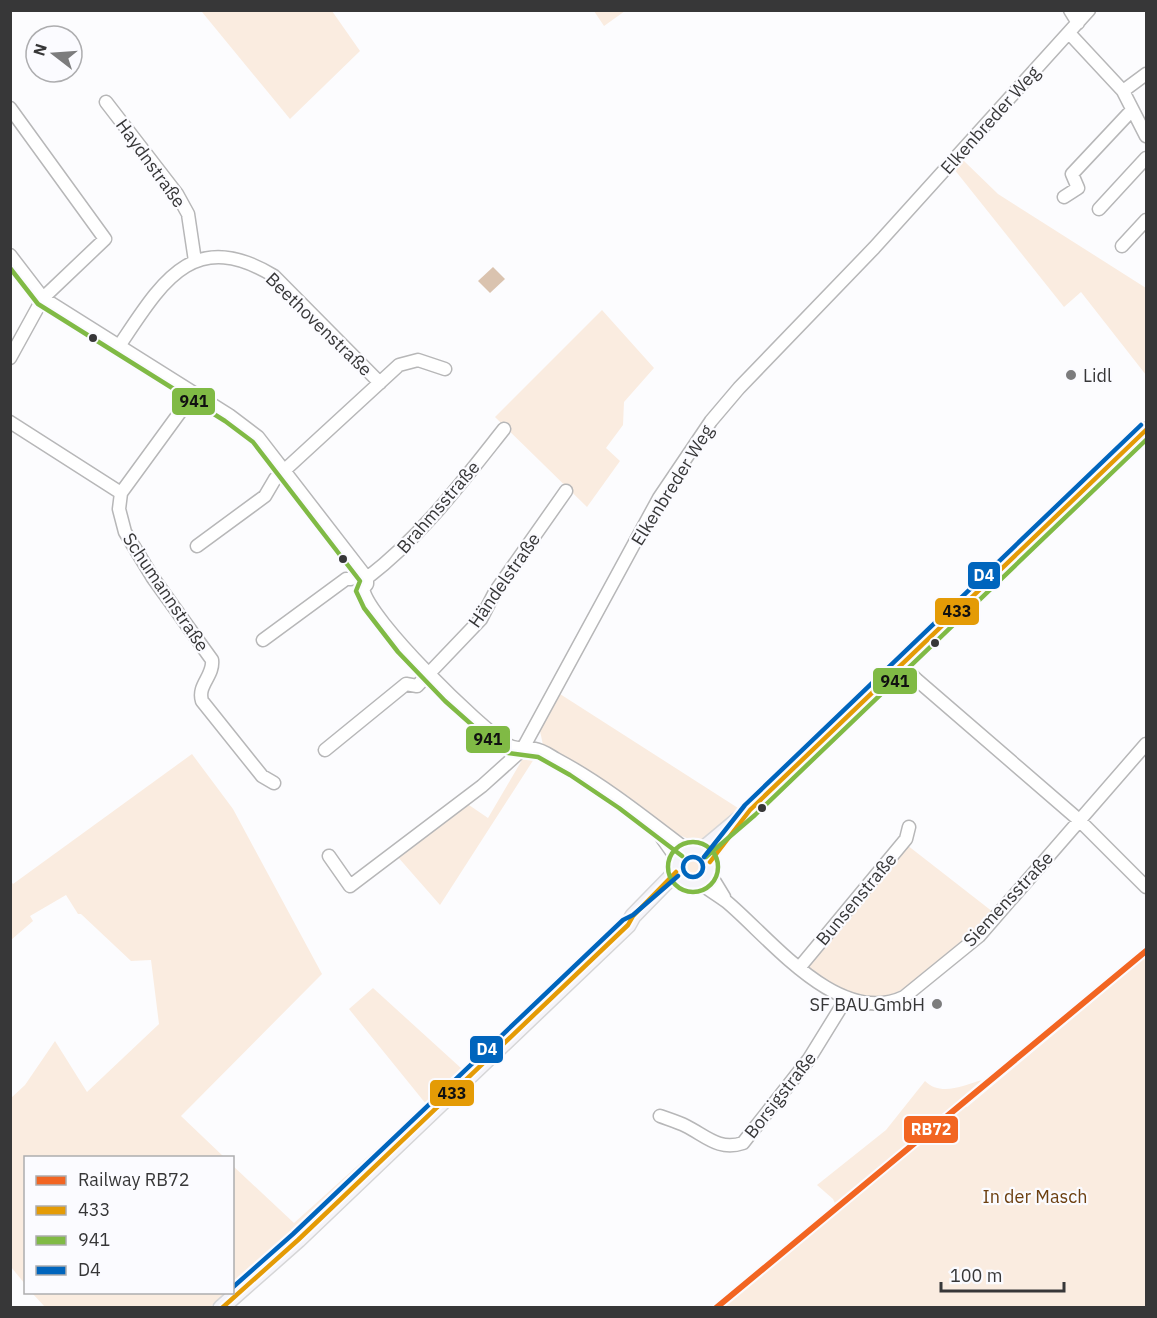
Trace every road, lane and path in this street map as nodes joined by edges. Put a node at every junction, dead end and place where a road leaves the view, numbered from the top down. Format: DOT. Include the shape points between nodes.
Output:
graph roads {
  1 [pos="1070,10"];
  2 [pos="1089,10"];
  3 [pos="1078,22"];
  4 [pos="1069,33"];
  5 [pos="1146,74"];
  6 [pos="1123,91"];
  7 [pos="106,102"];
  8 [pos="10,108"];
  9 [pos="1132,110"];
  10 [pos="1146,136"];
  11 [pos="1146,158"];
  12 [pos="1064,197"];
  13 [pos="1100,208"];
  14 [pos="1146,220"];
  15 [pos="1122,246"];
  16 [pos="10,255"];
  17 [pos="195,261"];
  18 [pos="43,298"];
  19 [pos="119,346"];
  20 [pos="10,358"];
  21 [pos="445,369"];
  22 [pos="380,383"];
  23 [pos="194,393"];
  24 [pos="10,422"];
  25 [pos="504,429"];
  26 [pos="1146,430"];
  27 [pos="284,472"];
  28 [pos="566,491"];
  29 [pos="121,493"];
  30 [pos="197,546"];
  31 [pos="361,579"];
  32 [pos="263,640"];
  33 [pos="901,664"];
  34 [pos="430,675"];
  35 [pos="1146,744"];
  36 [pos="325,750"];
  37 [pos="522,750"];
  38 [pos="274,783"];
  39 [pos="1079,820"];
  40 [pos="909,827"];
  41 [pos="329,856"];
  42 [pos="693,867"];
  43 [pos="1146,887"];
  44 [pos="799,968"];
  45 [pos="846,999"];
  46 [pos="660,1116"];
  47 [pos="221,1308"];
  1 -- 3 [label="street"];
  2 -- 3 [label="street, Elkenbreder Weg"];
  3 -- 4 [label="street, Elkenbreder Weg"];
  4 -- 6 [label="street"];
  4 -- 37 [label="street, Elkenbreder Weg" via="711,421 659,498"];
  5 -- 6 [label="street"];
  6 -- 9 [label="street"];
  7 -- 17 [label="street, Haydnstraße" via="177,194 188,214"];
  8 -- 18 [label="street" via="105,239"];
  9 -- 10 [label="street"];
  9 -- 12 [label="street" via="1072,174 1078,188"];
  11 -- 13 [label="street"];
  14 -- 15 [label="street"];
  16 -- 18 [label="street"];
  17 -- 19 [label="street, Beethovenstraße" via="175,272 157,290"];
  17 -- 22 [label="street, Beethovenstraße" via="224,256 274,276"];
  18 -- 19 [label="street, Siemensstraße"];
  18 -- 20 [label="street"];
  19 -- 23 [label="street, Siemensstraße"];
  21 -- 22 [label="street, Beethovenstraße" via="427,361 410,360"];
  22 -- 27 [label="street, Beethovenstraße"];
  23 -- 27 [label="street, Siemensstraße" via="245,426"];
  23 -- 29 [label="street"];
  24 -- 29 [label="street"];
  25 -- 31 [label="street, Brahmsstraße" via="400,553"];
  26 -- 33 [label="main road"];
  27 -- 30 [label="street, Beethovenstraße" via="265,496"];
  27 -- 31 [label="street, Siemensstraße"];
  28 -- 34 [label="street, Händelstraße" via="495,592 481,619"];
  29 -- 38 [label="street, Schumannstraße" via="124,532 212,660 213,669 202,686 202,701 262,776"];
  31 -- 32 [label="street, Brahmsstraße" via="346,579"];
  31 -- 34 [label="street, Siemensstraße" via="365,599"];
  33 -- 39 [label="street"];
  33 -- 42 [label="main road"];
  34 -- 36 [label="street, Händelstraße" via="417,686 406,684"];
  34 -- 37 [label="street, Siemensstraße" via="509,746"];
  35 -- 39 [label="street, Siemensstraße"];
  37 -- 41 [label="street, Elkenbreder Weg" via="482,786 350,886"];
  37 -- 42 [label="street, Siemensstraße" via="537,749 560,761 651,822"];
  39 -- 43 [label="street"];
  39 -- 45 [label="street, Siemensstraße" via="979,936 903,997 889,1004"];
  40 -- 44 [label="street, Bunsenstraße" via="906,839"];
  42 -- 44 [label="street, Siemensstraße"];
  42 -- 47 [label="main road" via="633,916 298,1240"];
  44 -- 45 [label="street, Siemensstraße"];
  45 -- 46 [label="street, Borsigstraße" via="809,1059 743,1143 717,1144"];
}
